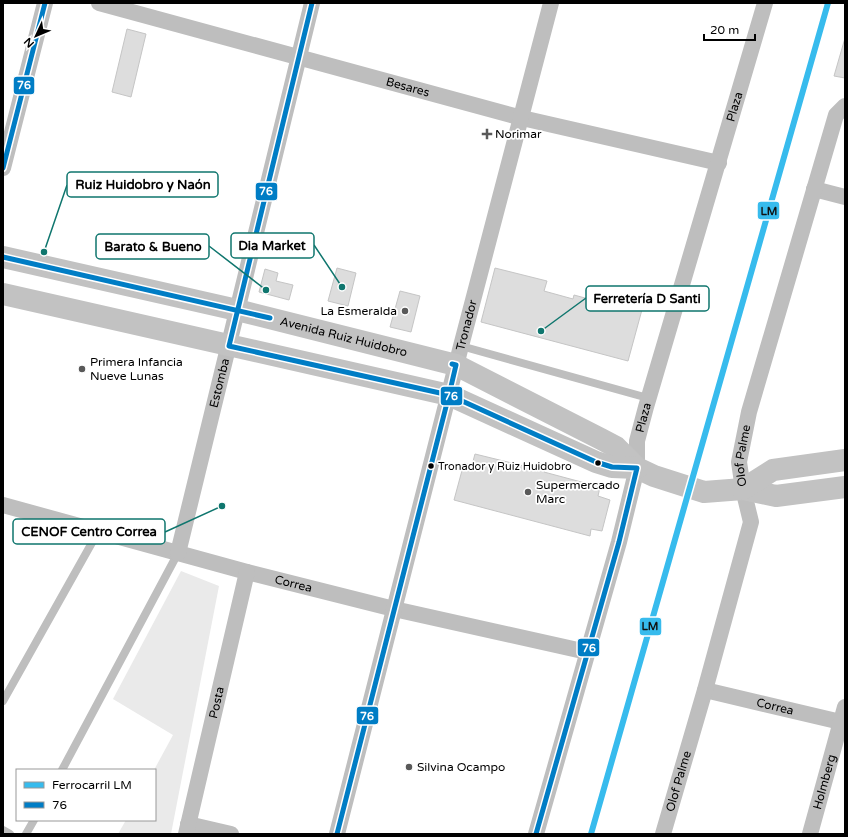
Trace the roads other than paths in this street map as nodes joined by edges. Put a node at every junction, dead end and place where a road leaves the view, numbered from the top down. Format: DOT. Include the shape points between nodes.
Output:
graph roads {
  1 [pos="45,3"];
  2 [pos="99,3"];
  3 [pos="312,3"];
  4 [pos="551,3"];
  5 [pos="765,3"];
  6 [pos="299,56"];
  7 [pos="845,106"];
  8 [pos="522,118"];
  9 [pos="719,163"];
  10 [pos="3,168"];
  11 [pos="814,189"];
  12 [pos="845,197"];
  13 [pos="3,257"];
  14 [pos="3,294"];
  15 [pos="237,310"];
  16 [pos="229,346"];
  17 [pos="458,355"];
  18 [pos="449,396"];
  19 [pos="648,398"];
  20 [pos="845,460"];
  21 [pos="637,468"];
  22 [pos="845,487"];
  23 [pos="743,489"];
  24 [pos="3,505"];
  25 [pos="98,532"];
  26 [pos="178,553"];
  27 [pos="247,572"];
  28 [pos="394,609"];
  29 [pos="587,652"];
  30 [pos="705,690"];
  31 [pos="3,702"];
  32 [pos="844,717"];
  33 [pos="63,769"];
  34 [pos="33,821"];
  35 [pos="187,829"];
  36 [pos="3,830"];
  37 [pos="10,834"];
  38 [pos="26,834"];
  39 [pos="231,834"];
  40 [pos="336,834"];
  41 [pos="536,834"];
  42 [pos="663,834"];
  43 [pos="810,834"];
  1 -- 10 [label="street"];
  2 -- 6 [label="street, Besares"];
  3 -- 6 [label="street, Estomba"];
  4 -- 8 [label="street, Tronador"];
  5 -- 9 [label="street, Plaza"];
  6 -- 8 [label="street, Besares"];
  6 -- 15 [label="street, Estomba"];
  7 -- 11 [label="street, Olof Palme" via="836,115"];
  8 -- 9 [label="street, Besares"];
  8 -- 17 [label="street, Tronador"];
  9 -- 19 [label="street, Plaza"];
  11 -- 12 [label="street"];
  11 -- 23 [label="street, Olof Palme" via="749,412 739,462"];
  13 -- 15 [label="main road, Avenida Ruiz Huidobro"];
  14 -- 16 [label="main road, Avenida Ruiz Huidobro"];
  15 -- 16 [label="street, Estomba"];
  15 -- 17 [label="main road, Avenida Ruiz Huidobro"];
  16 -- 18 [label="main road, Avenida Ruiz Huidobro"];
  16 -- 26 [label="street, Estomba"];
  17 -- 18 [label="street, Tronador"];
  17 -- 19 [label="lane"];
  17 -- 21 [label="main road, Avenida Ruiz Huidobro" via="616,448"];
  18 -- 21 [label="main road, Avenida Ruiz Huidobro" via="596,462 612,467"];
  18 -- 28 [label="street, Tronador"];
  19 -- 21 [label="street, Plaza" via="637,441"];
  20 -- 23 [label="main road, Avenida Ruiz Huidobro" via="773,470"];
  21 -- 23 [label="main road, Avenida Ruiz Huidobro" via="668,482 704,492"];
  21 -- 29 [label="street, Plaza" via="619,542"];
  22 -- 23 [label="main road, Avenida Ruiz Huidobro" via="776,496"];
  23 -- 30 [label="street, Olof Palme" via="751,522"];
  24 -- 25 [label="street, Correa"];
  25 -- 26 [label="street, Correa"];
  25 -- 31 [label="lane"];
  26 -- 27 [label="street, Correa"];
  26 -- 33 [label="lane"];
  27 -- 28 [label="street, Correa"];
  27 -- 35 [label="street, Posta"];
  28 -- 29 [label="street, Correa"];
  28 -- 40 [label="street, Tronador"];
  29 -- 41 [label="street, Plaza"];
  30 -- 32 [label="street, Correa"];
  30 -- 42 [label="street, Olof Palme"];
  32 -- 43 [label="street, Holmberg"];
  34 -- 38 [label="lane"];
  35 -- 39 [label="street"];
  36 -- 37 [label="lane"];
}
